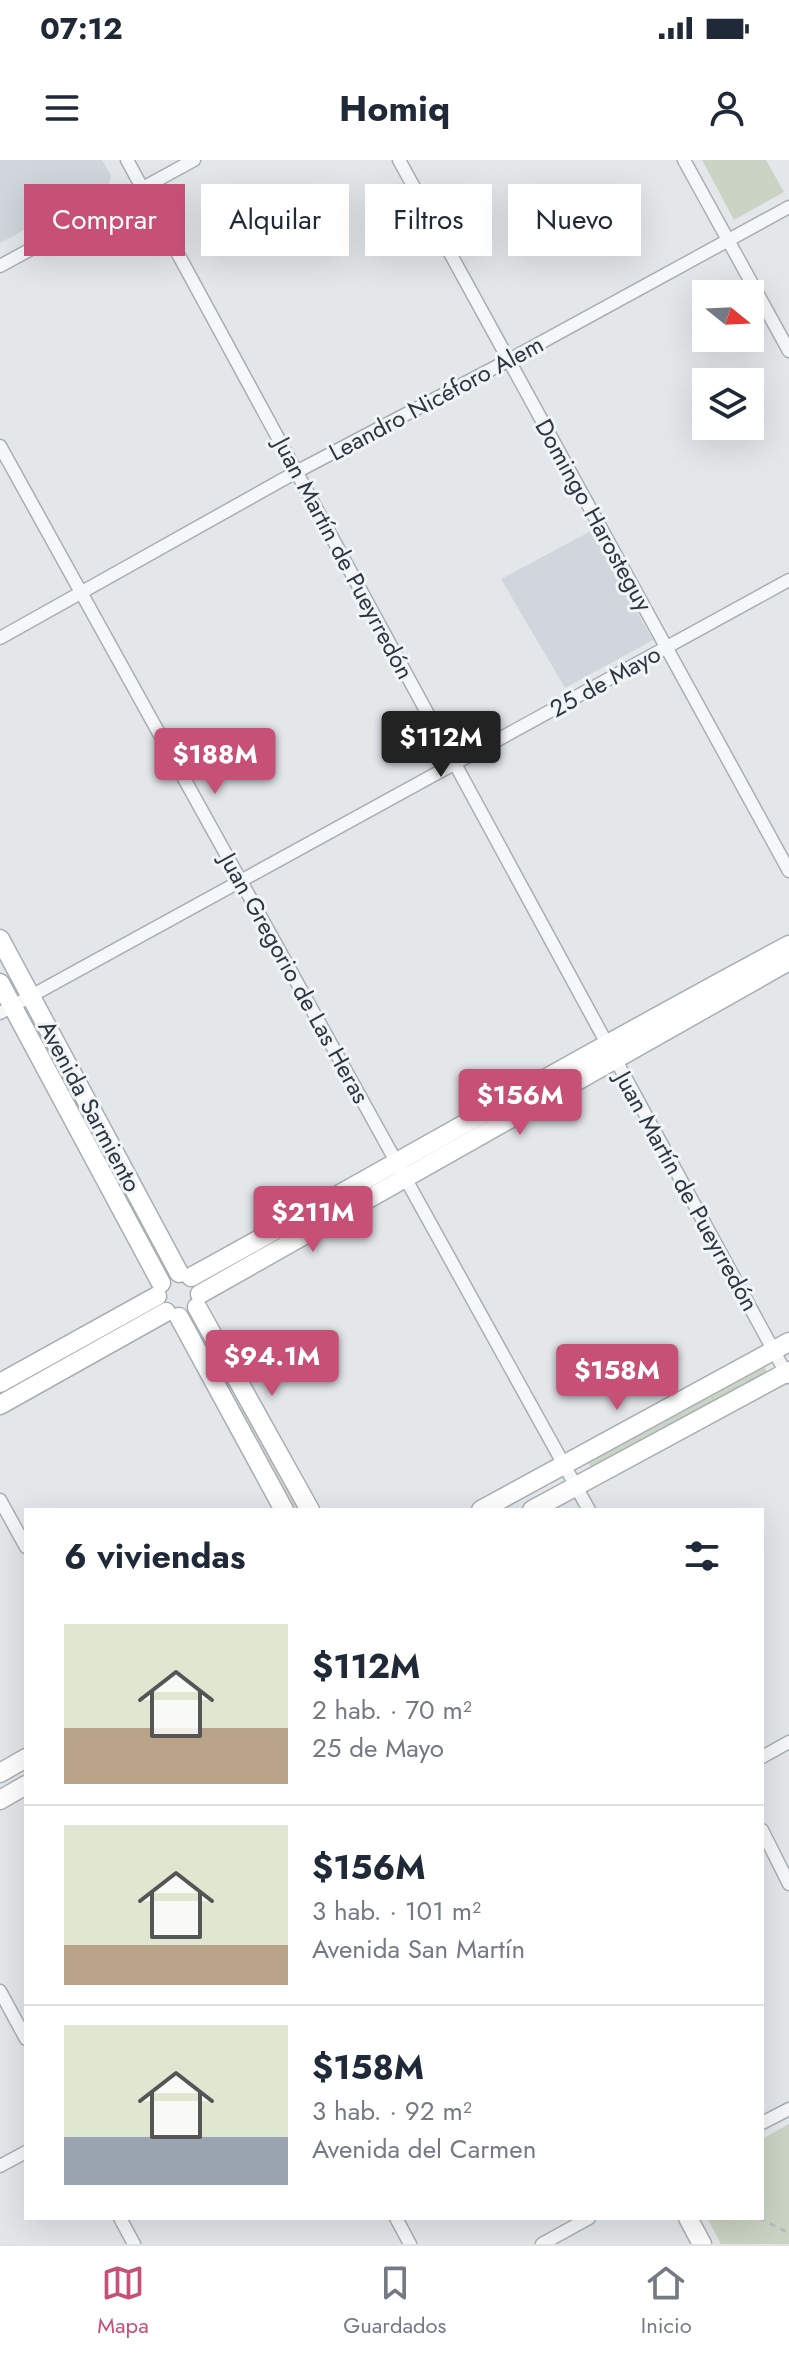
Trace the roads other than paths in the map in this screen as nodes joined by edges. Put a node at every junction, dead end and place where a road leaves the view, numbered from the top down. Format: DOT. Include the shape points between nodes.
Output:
graph roads {
  1 [pos="127,160"];
  2 [pos="194,160"];
  3 [pos="399,160"];
  4 [pos="684,160"];
  5 [pos="140,184"];
  6 [pos="148,184"];
  7 [pos="789,207"];
  8 [pos="728,241"];
  9 [pos="24,253"];
  10 [pos="180,256"];
  11 [pos="0,266"];
  12 [pos="789,351"];
  13 [pos="509,360"];
  14 [pos="0,446"];
  15 [pos="298,471"];
  16 [pos="789,580"];
  17 [pos="82,593"];
  18 [pos="0,638"];
  19 [pos="667,647"];
  20 [pos="453,764"];
  21 [pos="789,871"];
  22 [pos="241,880"];
  23 [pos="0,939"];
  24 [pos="789,945"];
  25 [pos="789,961"];
  26 [pos="0,983"];
  27 [pos="32,996"];
  28 [pos="6,1010"];
  29 [pos="610,1050"];
  30 [pos="401,1171"];
  31 [pos="192,1288"];
  32 [pos="166,1302"];
  33 [pos="782,1346"];
  34 [pos="788,1374"];
  35 [pos="0,1383"];
  36 [pos="0,1405"];
  37 [pos="564,1465"];
  38 [pos="576,1486"];
  39 [pos="0,1500"];
  40 [pos="283,1508"];
  41 [pos="309,1508"];
  42 [pos="485,1508"];
  43 [pos="536,1508"];
  44 [pos="588,1508"];
  45 [pos="24,1543"];
  46 [pos="789,1742"];
  47 [pos="764,1756"];
  48 [pos="24,1759"];
  49 [pos="0,1773"];
  50 [pos="24,1786"];
  51 [pos="0,1800"];
  52 [pos="764,1834"];
  53 [pos="789,1884"];
  54 [pos="0,1991"];
  55 [pos="24,2035"];
  56 [pos="789,2109"];
  57 [pos="764,2122"];
  58 [pos="24,2153"];
  59 [pos="0,2166"];
  60 [pos="121,2220"];
  61 [pos="397,2220"];
  62 [pos="585,2220"];
  63 [pos="689,2220"];
  64 [pos="134,2244"];
  65 [pos="410,2244"];
  66 [pos="542,2244"];
  67 [pos="702,2244"];
  1 -- 5 [label="street, Juan Martín de Pueyrredón"];
  2 -- 6 [label="street"];
  3 -- 13 [label="street, Domingo Harosteguy"];
  4 -- 8 [label="street"];
  7 -- 8 [label="street, Leandro Nicéforo Alem"];
  8 -- 12 [label="street"];
  8 -- 13 [label="street, Leandro Nicéforo Alem"];
  9 -- 11 [label="street"];
  10 -- 15 [label="street, Juan Martín de Pueyrredón"];
  13 -- 15 [label="street, Leandro Nicéforo Alem"];
  13 -- 19 [label="street, Domingo Harosteguy"];
  14 -- 17 [label="street, Juan Gregorio de Las Heras"];
  15 -- 17 [label="street, Leandro Nicéforo Alem"];
  15 -- 20 [label="street, Juan Martín de Pueyrredón"];
  16 -- 19 [label="street, 25 de Mayo"];
  17 -- 18 [label="street, Leandro Nicéforo Alem"];
  17 -- 22 [label="street, Juan Gregorio de Las Heras"];
  19 -- 20 [label="street, 25 de Mayo"];
  19 -- 21 [label="street, Domingo Harosteguy"];
  20 -- 22 [label="street, 25 de Mayo"];
  20 -- 29 [label="street, Juan Martín de Pueyrredón"];
  22 -- 27 [label="street, 25 de Mayo"];
  22 -- 30 [label="street, Juan Gregorio de Las Heras"];
  23 -- 27 [label="main road, Avenida Sarmiento"];
  24 -- 29 [label="main road"];
  25 -- 29 [label="main road"];
  26 -- 28 [label="main road, Avenida Sarmiento"];
  27 -- 28 [label="street, 25 de Mayo"];
  27 -- 31 [label="main road, Avenida Sarmiento"];
  28 -- 32 [label="main road, Avenida Sarmiento"];
  29 -- 30 [label="main road"];
  29 -- 33 [label="street, Juan Martín de Pueyrredón"];
  30 -- 31 [label="main road"];
  30 -- 37 [label="street, Juan Gregorio de Las Heras"];
  31 -- 32 [label="main road" via="191,1313"];
  31 -- 32 [label="main road" via="168,1276"];
  31 -- 41 [label="main road, Avenida Sarmiento"];
  32 -- 35 [label="main road"];
  32 -- 36 [label="main road"];
  32 -- 40 [label="main road, Avenida Sarmiento"];
  33 -- 34 [label="street, Juan Martín de Pueyrredón"];
  33 -- 37 [label="main road"];
  34 -- 38 [label="main road"];
  37 -- 38 [label="street, Juan Gregorio de Las Heras"];
  37 -- 42 [label="main road"];
  38 -- 43 [label="main road"];
  38 -- 44 [label="street, Juan Gregorio de Las Heras"];
  39 -- 45 [label="street"];
  46 -- 47 [label="street"];
  48 -- 49 [label="main road"];
  50 -- 51 [label="main road"];
  52 -- 53 [label="street"];
  54 -- 55 [label="street"];
  56 -- 57 [label="street"];
  58 -- 59 [label="street"];
  60 -- 64 [label="street"];
  61 -- 65 [label="street"];
  62 -- 66 [label="street"];
  63 -- 67 [label="main road"];
}
